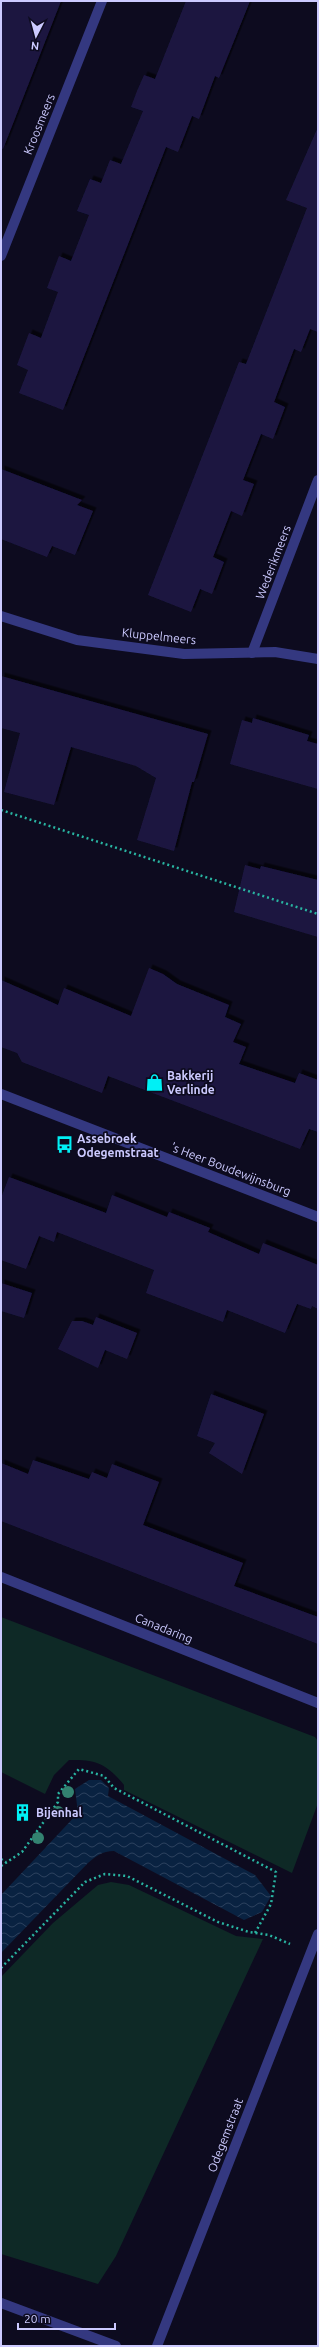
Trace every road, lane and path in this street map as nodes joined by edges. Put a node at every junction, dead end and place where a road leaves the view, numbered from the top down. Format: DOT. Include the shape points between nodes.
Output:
graph roads {
  1 [pos="102,1"];
  2 [pos="1,256"];
  3 [pos="318,480"];
  4 [pos="1,616"];
  5 [pos="252,653"];
  6 [pos="318,659"];
  7 [pos="1,810"];
  8 [pos="318,914"];
  9 [pos="1,1094"];
  10 [pos="318,1216"];
  11 [pos="1,1577"];
  12 [pos="318,1703"];
  13 [pos="1,1859"];
  14 [pos="6,1862"];
  15 [pos="1,1866"];
  16 [pos="255,1933"];
  17 [pos="318,1934"];
  18 [pos="311,1952"];
  19 [pos="1,1968"];
  20 [pos="1,2303"];
  21 [pos="116,2346"];
  22 [pos="157,2346"];
  1 -- 2 [label="street, Kroosmeers"];
  3 -- 5 [label="street, Wederikmeers"];
  4 -- 5 [label="street, Kluppelmeers" via="77,640 184,654"];
  5 -- 6 [label="street, Kluppelmeers" via="275,652"];
  7 -- 8 [label="path"];
  9 -- 10 [label="street, 's Heer Boudewijnsburg"];
  11 -- 12 [label="street, Canadaring"];
  13 -- 14 [label="path"];
  14 -- 15 [label="path"];
  14 -- 16 [label="path" via="22,1852 58,1802 58,1794 79,1770 104,1776 114,1788 276,1872 271,1904"];
  16 -- 18 [label="path" via="269,1935"];
  16 -- 19 [label="path" via="218,1922 127,1876 105,1874 85,1882"];
  17 -- 18 [label="street, Odegemstraat"];
  18 -- 22 [label="street, Odegemstraat"];
  20 -- 21 [label="street"];
}
